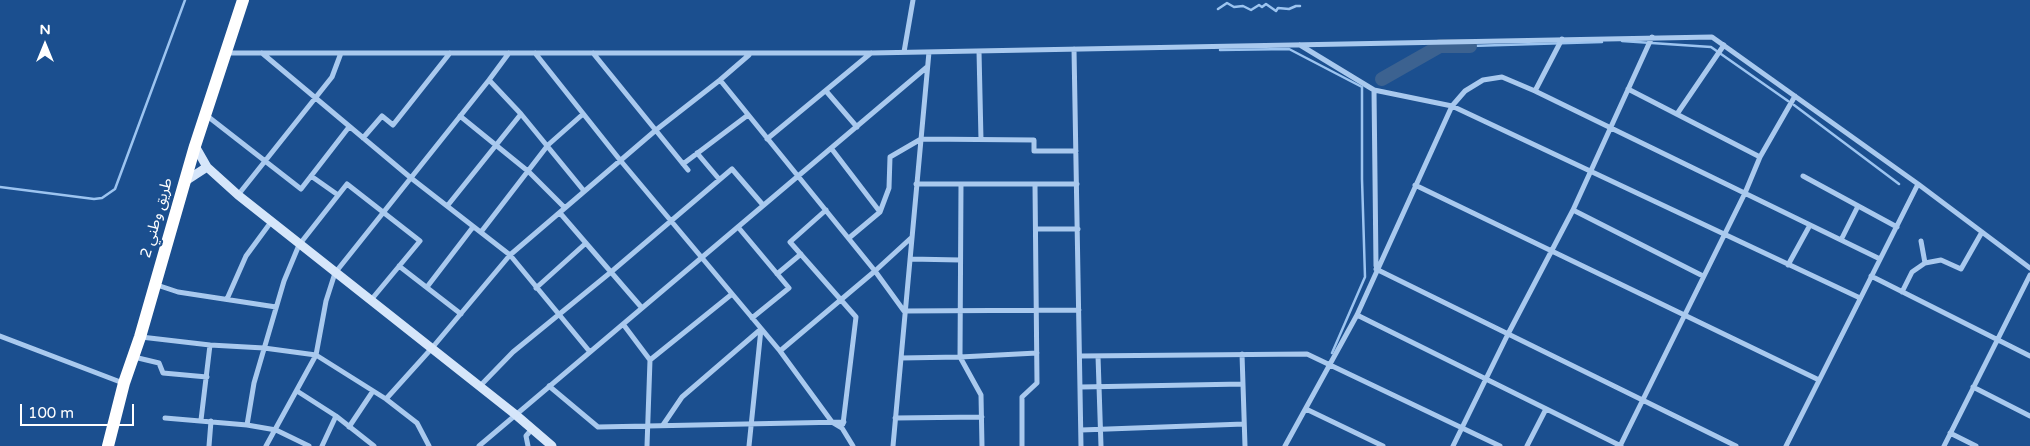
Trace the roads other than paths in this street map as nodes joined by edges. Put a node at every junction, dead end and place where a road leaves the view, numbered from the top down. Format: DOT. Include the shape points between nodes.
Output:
graph roads {
  1 [pos="243,0"];
  2 [pos="913,0"];
  3 [pos="1652,37"];
  4 [pos="1562,39"];
  5 [pos="1300,45"];
  6 [pos="1722,47"];
  7 [pos="1074,49"];
  8 [pos="979,51"];
  9 [pos="904,52"];
  10 [pos="929,52"];
  11 [pos="224,53"];
  12 [pos="262,53"];
  13 [pos="341,53"];
  14 [pos="450,53"];
  15 [pos="509,53"];
  16 [pos="535,53"];
  17 [pos="871,53"];
  18 [pos="593,54"];
  19 [pos="749,54"];
  20 [pos="927,67"];
  21 [pos="489,80"];
  22 [pos="720,80"];
  23 [pos="1628,89"];
  24 [pos="1374,90"];
  25 [pos="826,91"];
  26 [pos="1535,91"];
  27 [pos="1795,96"];
  28 [pos="316,97"];
  29 [pos="1452,106"];
  30 [pos="205,114"];
  31 [pos="521,114"];
  32 [pos="583,114"];
  33 [pos="1677,114"];
  34 [pos="748,115"];
  35 [pos="460,116"];
  36 [pos="349,127"];
  37 [pos="857,127"];
  38 [pos="1610,128"];
  39 [pos="656,130"];
  40 [pos="363,138"];
  41 [pos="767,138"];
  42 [pos="921,139"];
  43 [pos="981,140"];
  44 [pos="548,145"];
  45 [pos="194,146"];
  46 [pos="496,146"];
  47 [pos="831,148"];
  48 [pos="1076,151"];
  49 [pos="697,153"];
  50 [pos="1760,158"];
  51 [pos="266,160"];
  52 [pos="620,160"];
  53 [pos="683,164"];
  54 [pos="207,167"];
  55 [pos="688,170"];
  56 [pos="529,172"];
  57 [pos="1590,172"];
  58 [pos="311,176"];
  59 [pos="798,176"];
  60 [pos="1803,176"];
  61 [pos="412,178"];
  62 [pos="719,180"];
  63 [pos="184,182"];
  64 [pos="916,184"];
  65 [pos="961,184"];
  66 [pos="1077,184"];
  67 [pos="1918,184"];
  68 [pos="1035,185"];
  69 [pos="1415,185"];
  70 [pos="584,191"];
  71 [pos="1745,193"];
  72 [pos="238,195"];
  73 [pos="338,195"];
  74 [pos="448,206"];
  75 [pos="764,206"];
  76 [pos="1858,206"];
  77 [pos="565,208"];
  78 [pos="826,210"];
  79 [pos="1573,210"];
  80 [pos="384,212"];
  81 [pos="880,212"];
  82 [pos="560,213"];
  83 [pos="671,221"];
  84 [pos="271,222"];
  85 [pos="1810,225"];
  86 [pos="474,227"];
  87 [pos="738,227"];
  88 [pos="1897,227"];
  89 [pos="1078,229"];
  90 [pos="1036,230"];
  91 [pos="482,232"];
  92 [pos="1982,232"];
  93 [pos="1725,235"];
  94 [pos="849,238"];
  95 [pos="912,238"];
  96 [pos="1841,240"];
  97 [pos="1921,241"];
  98 [pos="586,243"];
  99 [pos="300,245"];
  100 [pos="1552,251"];
  101 [pos="801,254"];
  102 [pos="510,255"];
  103 [pos="702,257"];
  104 [pos="910,259"];
  105 [pos="1880,259"];
  106 [pos="960,260"];
  107 [pos="1925,263"];
  108 [pos="1788,265"];
  109 [pos="399,266"];
  110 [pos="1376,268"];
  111 [pos="2030,268"];
  112 [pos="875,271"];
  113 [pos="611,272"];
  114 [pos="336,273"];
  115 [pos="777,274"];
  116 [pos="2030,275"];
  117 [pos="1703,276"];
  118 [pos="1871,276"];
  119 [pos="155,285"];
  120 [pos="427,287"];
  121 [pos="536,288"];
  122 [pos="1902,292"];
  123 [pos="732,294"];
  124 [pos="1860,298"];
  125 [pos="227,299"];
  126 [pos="371,300"];
  127 [pos="840,300"];
  128 [pos="276,307"];
  129 [pos="642,308"];
  130 [pos="1079,310"];
  131 [pos="904,311"];
  132 [pos="960,311"];
  133 [pos="1037,311"];
  134 [pos="460,314"];
  135 [pos="558,314"];
  136 [pos="1357,315"];
  137 [pos="1684,315"];
  138 [pos="752,318"];
  139 [pos="623,324"];
  140 [pos="761,329"];
  141 [pos="1508,334"];
  142 [pos="0,336"];
  143 [pos="140,337"];
  144 [pos="1997,340"];
  145 [pos="210,344"];
  146 [pos="264,348"];
  147 [pos="432,348"];
  148 [pos="780,351"];
  149 [pos="590,352"];
  150 [pos="1037,353"];
  151 [pos="1242,354"];
  152 [pos="316,355"];
  153 [pos="1080,356"];
  154 [pos="1098,356"];
  155 [pos="2030,356"];
  156 [pos="134,357"];
  157 [pos="960,357"];
  158 [pos="900,358"];
  159 [pos="650,360"];
  160 [pos="1330,364"];
  161 [pos="206,377"];
  162 [pos="1486,379"];
  163 [pos="1819,380"];
  164 [pos="124,384"];
  165 [pos="1243,384"];
  166 [pos="480,386"];
  167 [pos="549,386"];
  168 [pos="1081,387"];
  169 [pos="1099,387"];
  170 [pos="1973,388"];
  171 [pos="296,391"];
  172 [pos="373,391"];
  173 [pos="386,399"];
  174 [pos="1643,400"];
  175 [pos="1306,409"];
  176 [pos="1546,409"];
  177 [pos="516,415"];
  178 [pos="336,416"];
  179 [pos="2030,416"];
  180 [pos="982,417"];
  181 [pos="165,418"];
  182 [pos="895,418"];
  183 [pos="201,420"];
  184 [pos="211,421"];
  185 [pos="832,422"];
  186 [pos="844,422"];
  187 [pos="751,423"];
  188 [pos="1244,424"];
  189 [pos="247,425"];
  190 [pos="663,425"];
  191 [pos="648,426"];
  192 [pos="349,427"];
  193 [pos="1462,427"];
  194 [pos="842,428"];
  195 [pos="532,429"];
  196 [pos="276,430"];
  197 [pos="1081,430"];
  198 [pos="1101,430"];
  199 [pos="1950,433"];
  200 [pos="108,446"];
  201 [pos="209,446"];
  202 [pos="266,446"];
  203 [pos="309,446"];
  204 [pos="322,446"];
  205 [pos="374,446"];
  206 [pos="429,446"];
  207 [pos="479,446"];
  208 [pos="527,446"];
  209 [pos="552,446"];
  210 [pos="647,446"];
  211 [pos="749,446"];
  212 [pos="853,446"];
  213 [pos="893,446"];
  214 [pos="982,446"];
  215 [pos="1022,446"];
  216 [pos="1081,446"];
  217 [pos="1101,446"];
  218 [pos="1245,446"];
  219 [pos="1285,446"];
  220 [pos="1383,446"];
  221 [pos="1453,446"];
  222 [pos="1500,446"];
  223 [pos="1527,446"];
  224 [pos="1620,446"];
  225 [pos="1736,446"];
  226 [pos="1786,446"];
  227 [pos="1944,446"];
  228 [pos="1976,446"];
  1 -- 11 [label="highway, طريق وطني 2"];
  2 -- 9 [label="street"];
  3 -- 4 [label="street"];
  3 -- 6 [label="street" via="1712,37"];
  3 -- 23 [label="street"];
  4 -- 5 [label="street"];
  4 -- 26 [label="street"];
  5 -- 7 [label="street"];
  5 -- 24 [label="street"];
  6 -- 27 [label="street"];
  6 -- 33 [label="street"];
  7 -- 8 [label="street"];
  7 -- 48 [label="street"];
  8 -- 10 [label="street"];
  8 -- 43 [label="street"];
  9 -- 10 [label="street"];
  9 -- 17 [label="street"];
  10 -- 20 [label="street"];
  11 -- 12 [label="street"];
  11 -- 30 [label="highway, طريق وطني 2"];
  12 -- 13 [label="street"];
  12 -- 28 [label="street"];
  13 -- 14 [label="street"];
  13 -- 28 [label="street" via="332,77"];
  14 -- 15 [label="street"];
  14 -- 40 [label="street" via="393,125 382,116"];
  15 -- 16 [label="street"];
  15 -- 21 [label="street"];
  16 -- 18 [label="street"];
  16 -- 32 [label="street"];
  17 -- 19 [label="street"];
  17 -- 25 [label="street"];
  18 -- 19 [label="street"];
  18 -- 39 [label="street"];
  19 -- 22 [label="street"];
  20 -- 37 [label="street"];
  20 -- 42 [label="street"];
  21 -- 31 [label="street"];
  21 -- 35 [label="street"];
  22 -- 34 [label="street"];
  22 -- 39 [label="street"];
  23 -- 33 [label="street"];
  23 -- 38 [label="street"];
  24 -- 29 [label="street"];
  24 -- 110 [label="street"];
  25 -- 37 [label="street"];
  25 -- 41 [label="street"];
  26 -- 29 [label="street" via="1502,77 1483,80 1465,91"];
  26 -- 38 [label="street"];
  27 -- 50 [label="street"];
  27 -- 67 [label="street"];
  28 -- 36 [label="street"];
  28 -- 51 [label="street"];
  29 -- 57 [label="street"];
  29 -- 69 [label="street"];
  30 -- 45 [label="highway, طريق وطني 2"];
  30 -- 51 [label="street"];
  31 -- 44 [label="street"];
  31 -- 46 [label="street"];
  32 -- 44 [label="street"];
  32 -- 52 [label="street"];
  33 -- 50 [label="street"];
  34 -- 41 [label="street"];
  34 -- 49 [label="street"];
  35 -- 46 [label="street"];
  35 -- 61 [label="street"];
  36 -- 40 [label="street"];
  36 -- 58 [label="street"];
  37 -- 47 [label="street"];
  38 -- 57 [label="street"];
  38 -- 71 [label="street"];
  39 -- 52 [label="street"];
  39 -- 53 [label="street"];
  40 -- 61 [label="street"];
  41 -- 59 [label="street"];
  42 -- 43 [label="street"];
  42 -- 64 [label="street"];
  42 -- 81 [label="street" via="890,157 889,188"];
  43 -- 48 [label="street" via="1034,140 1034,150"];
  44 -- 56 [label="street"];
  44 -- 70 [label="street"];
  45 -- 54 [label="street"];
  45 -- 63 [label="highway, طريق وطني 2"];
  46 -- 56 [label="street"];
  46 -- 74 [label="street"];
  47 -- 59 [label="street"];
  47 -- 81 [label="street"];
  48 -- 66 [label="street"];
  49 -- 53 [label="street"];
  49 -- 62 [label="street"];
  50 -- 71 [label="street"];
  51 -- 58 [label="street" via="301,189"];
  51 -- 72 [label="street"];
  52 -- 70 [label="street"];
  52 -- 83 [label="street"];
  53 -- 55 [label="street"];
  54 -- 63 [label="street"];
  54 -- 72 [label="street"];
  56 -- 77 [label="street"];
  56 -- 91 [label="street"];
  57 -- 79 [label="street"];
  57 -- 93 [label="street"];
  58 -- 73 [label="street"];
  59 -- 75 [label="street"];
  59 -- 78 [label="street"];
  60 -- 76 [label="street"];
  61 -- 74 [label="street"];
  61 -- 80 [label="street"];
  62 -- 75 [label="street" via="732,169"];
  62 -- 83 [label="street"];
  63 -- 119 [label="highway, طريق وطني 2"];
  64 -- 65 [label="street"];
  64 -- 95 [label="street"];
  65 -- 68 [label="street"];
  65 -- 106 [label="street"];
  66 -- 68 [label="street"];
  66 -- 89 [label="street"];
  67 -- 88 [label="street"];
  67 -- 92 [label="street"];
  68 -- 90 [label="street"];
  69 -- 100 [label="street"];
  69 -- 110 [label="street"];
  70 -- 77 [label="street"];
  71 -- 85 [label="street"];
  71 -- 93 [label="street"];
  72 -- 84 [label="street"];
  73 -- 80 [label="street" via="347,184"];
  73 -- 99 [label="street"];
  74 -- 86 [label="street"];
  75 -- 87 [label="street"];
  76 -- 88 [label="street"];
  76 -- 96 [label="street"];
  77 -- 82 [label="street"];
  78 -- 94 [label="street"];
  78 -- 101 [label="street" via="790,242"];
  79 -- 100 [label="street"];
  79 -- 117 [label="street"];
  80 -- 109 [label="street" via="420,240"];
  80 -- 114 [label="street"];
  81 -- 94 [label="street"];
  82 -- 98 [label="street"];
  82 -- 102 [label="street"];
  83 -- 103 [label="street"];
  83 -- 113 [label="street"];
  84 -- 99 [label="street"];
  84 -- 125 [label="street" via="246,256"];
  85 -- 96 [label="street"];
  85 -- 108 [label="street"];
  86 -- 91 [label="street"];
  86 -- 120 [label="street"];
  87 -- 103 [label="street"];
  87 -- 115 [label="street"];
  88 -- 105 [label="street"];
  89 -- 90 [label="street"];
  89 -- 130 [label="street"];
  90 -- 133 [label="street"];
  91 -- 102 [label="street"];
  92 -- 107 [label="street" via="1961,269 1941,260"];
  92 -- 111 [label="street"];
  93 -- 108 [label="street"];
  93 -- 117 [label="street"];
  94 -- 112 [label="street"];
  95 -- 104 [label="street"];
  95 -- 112 [label="street"];
  96 -- 105 [label="street"];
  97 -- 107 [label="street"];
  98 -- 113 [label="street"];
  98 -- 121 [label="street"];
  99 -- 114 [label="street"];
  99 -- 128 [label="street"];
  100 -- 137 [label="street"];
  100 -- 141 [label="street"];
  101 -- 115 [label="street"];
  101 -- 127 [label="street"];
  102 -- 121 [label="street"];
  102 -- 134 [label="street"];
  103 -- 123 [label="street"];
  103 -- 129 [label="street"];
  104 -- 106 [label="street"];
  104 -- 131 [label="street"];
  105 -- 118 [label="street"];
  106 -- 132 [label="street"];
  107 -- 122 [label="street" via="1912,272"];
  108 -- 124 [label="street"];
  109 -- 120 [label="street"];
  109 -- 126 [label="street"];
  110 -- 136 [label="street"];
  110 -- 141 [label="street"];
  112 -- 127 [label="street"];
  112 -- 131 [label="street"];
  113 -- 129 [label="street"];
  113 -- 135 [label="street"];
  114 -- 126 [label="street"];
  114 -- 152 [label="street" via="326,301"];
  115 -- 138 [label="street" via="789,288"];
  116 -- 144 [label="street"];
  117 -- 137 [label="street"];
  118 -- 122 [label="street"];
  118 -- 124 [label="street"];
  119 -- 125 [label="street"];
  119 -- 143 [label="highway, طريق وطني 2"];
  120 -- 134 [label="street"];
  121 -- 135 [label="street"];
  122 -- 144 [label="street"];
  123 -- 138 [label="street"];
  123 -- 159 [label="street"];
  124 -- 163 [label="street"];
  125 -- 128 [label="street"];
  126 -- 147 [label="street"];
  127 -- 148 [label="street"];
  127 -- 186 [label="street" via="856,317"];
  128 -- 146 [label="street"];
  129 -- 139 [label="street"];
  130 -- 133 [label="street"];
  130 -- 153 [label="street"];
  131 -- 132 [label="street"];
  131 -- 158 [label="street"];
  132 -- 133 [label="street"];
  132 -- 157 [label="street"];
  133 -- 150 [label="street"];
  134 -- 147 [label="street"];
  135 -- 149 [label="street"];
  135 -- 166 [label="street" via="513,352"];
  136 -- 160 [label="street"];
  136 -- 162 [label="street"];
  137 -- 163 [label="street"];
  137 -- 174 [label="street"];
  138 -- 140 [label="street"];
  139 -- 149 [label="street"];
  139 -- 159 [label="street"];
  140 -- 148 [label="street"];
  140 -- 187 [label="street"];
  140 -- 190 [label="street" via="682,397"];
  141 -- 162 [label="street"];
  141 -- 174 [label="street"];
  142 -- 164 [label="street"];
  143 -- 145 [label="street"];
  143 -- 156 [label="highway, طريق وطني 2"];
  144 -- 155 [label="street"];
  144 -- 170 [label="street"];
  145 -- 146 [label="street"];
  145 -- 161 [label="street"];
  146 -- 152 [label="street"];
  146 -- 189 [label="street"];
  147 -- 166 [label="street"];
  147 -- 173 [label="street"];
  148 -- 185 [label="street"];
  149 -- 167 [label="street"];
  150 -- 157 [label="street"];
  150 -- 215 [label="street" via="1037,383 1022,396"];
  151 -- 154 [label="street"];
  151 -- 160 [label="street" via="1307,354"];
  151 -- 165 [label="street"];
  152 -- 171 [label="street"];
  152 -- 172 [label="street"];
  153 -- 154 [label="street"];
  153 -- 168 [label="street"];
  154 -- 169 [label="street"];
  156 -- 161 [label="street" via="158,363 163,373"];
  156 -- 164 [label="highway, طريق وطني 2"];
  157 -- 158 [label="street"];
  157 -- 180 [label="street" via="981,395"];
  158 -- 182 [label="street"];
  159 -- 191 [label="street"];
  160 -- 175 [label="street"];
  160 -- 193 [label="street"];
  161 -- 183 [label="street"];
  162 -- 176 [label="street"];
  162 -- 193 [label="street"];
  163 -- 226 [label="street"];
  164 -- 200 [label="highway, طريق وطني 2"];
  165 -- 169 [label="street"];
  165 -- 188 [label="street"];
  166 -- 177 [label="street"];
  167 -- 177 [label="street"];
  167 -- 191 [label="street" via="598,427"];
  168 -- 169 [label="street"];
  168 -- 197 [label="street"];
  169 -- 198 [label="street"];
  170 -- 179 [label="street"];
  170 -- 199 [label="street"];
  171 -- 178 [label="street"];
  171 -- 196 [label="street"];
  172 -- 173 [label="street"];
  172 -- 192 [label="street"];
  173 -- 206 [label="street" via="417,423"];
  174 -- 224 [label="street"];
  174 -- 225 [label="street"];
  175 -- 219 [label="street"];
  175 -- 220 [label="street"];
  176 -- 223 [label="street"];
  176 -- 224 [label="street"];
  177 -- 195 [label="street"];
  177 -- 207 [label="street"];
  178 -- 192 [label="street"];
  178 -- 204 [label="street"];
  180 -- 182 [label="street"];
  180 -- 214 [label="street"];
  181 -- 183 [label="street"];
  182 -- 213 [label="street"];
  183 -- 184 [label="street"];
  184 -- 189 [label="street"];
  184 -- 201 [label="street"];
  185 -- 186 [label="street"];
  185 -- 187 [label="street"];
  185 -- 194 [label="street"];
  186 -- 194 [label="street"];
  187 -- 190 [label="street"];
  187 -- 211 [label="street"];
  188 -- 198 [label="street"];
  188 -- 218 [label="street"];
  189 -- 196 [label="street"];
  190 -- 191 [label="street"];
  191 -- 210 [label="street"];
  192 -- 205 [label="street"];
  193 -- 221 [label="street"];
  193 -- 222 [label="street"];
  194 -- 212 [label="street"];
  195 -- 208 [label="street" via="526,436"];
  195 -- 209 [label="street"];
  196 -- 202 [label="street"];
  196 -- 203 [label="street"];
  197 -- 198 [label="street"];
  197 -- 216 [label="street"];
  198 -- 217 [label="street"];
  199 -- 227 [label="street"];
  199 -- 228 [label="street"];
}
